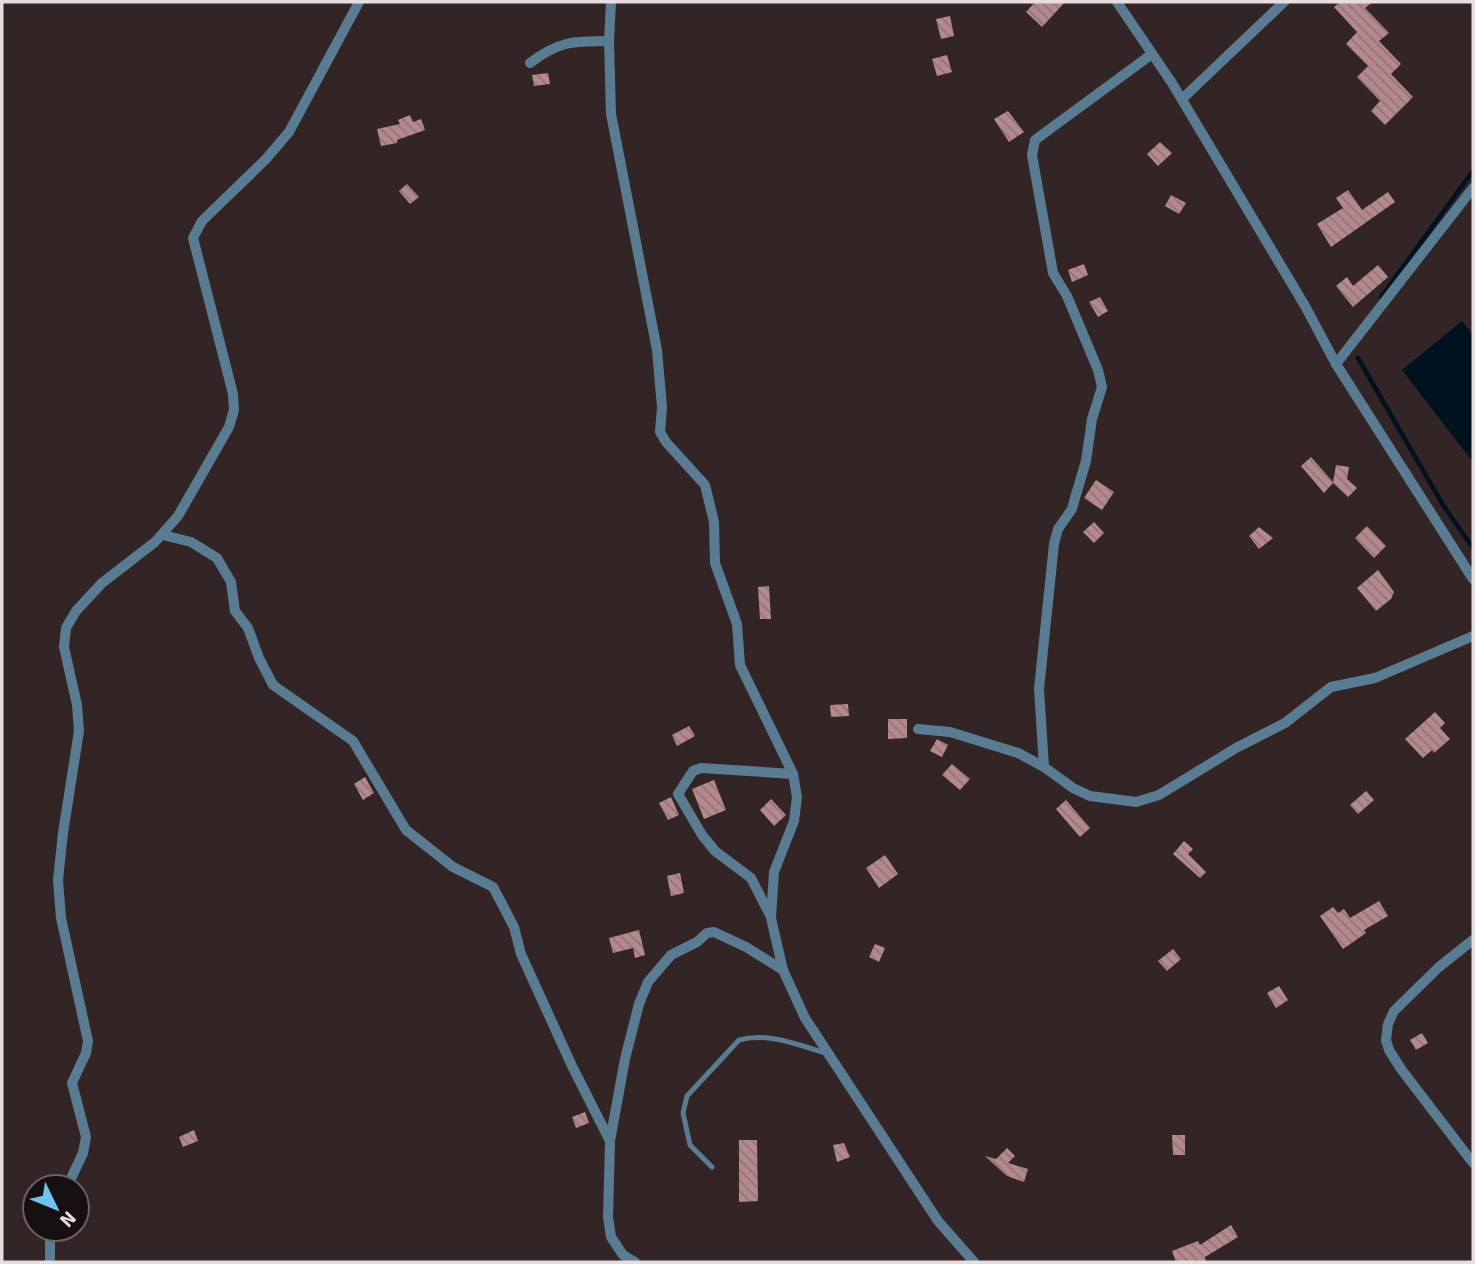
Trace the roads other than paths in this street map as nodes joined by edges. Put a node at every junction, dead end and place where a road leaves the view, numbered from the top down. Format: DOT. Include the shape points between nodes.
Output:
graph roads {
  1 [pos="359,2"];
  2 [pos="611,2"];
  3 [pos="1117,2"];
  4 [pos="1284,2"];
  5 [pos="609,41"];
  6 [pos="1152,54"];
  7 [pos="530,63"];
  8 [pos="1182,99"];
  9 [pos="1473,188"];
  10 [pos="1336,364"];
  11 [pos="163,535"];
  12 [pos="1473,579"];
  13 [pos="1473,636"];
  14 [pos="918,729"];
  15 [pos="1044,768"];
  16 [pos="793,774"];
  17 [pos="771,918"];
  18 [pos="1473,940"];
  19 [pos="783,970"];
  20 [pos="829,1054"];
  21 [pos="610,1141"];
  22 [pos="1473,1163"];
  23 [pos="712,1167"];
  24 [pos="73,1173"];
  25 [pos="50,1243"];
  26 [pos="623,1259"];
  27 [pos="50,1262"];
  28 [pos="635,1262"];
  29 [pos="974,1262"];
  1 -- 11 [label="street" via="289,132 202,221 193,238 226,361 234,410 229,427"];
  2 -- 5 [label="street"];
  3 -- 6 [label="street"];
  4 -- 8 [label="street"];
  5 -- 7 [label="street" via="563,43"];
  5 -- 16 [label="street" via="611,114 657,350 660,432 708,492 715,564 737,624 740,665"];
  6 -- 8 [label="street"];
  6 -- 15 [label="street" via="1035,141 1032,155 1053,273 1067,296 1102,387 1072,509 1054,544 1039,689"];
  8 -- 10 [label="street"];
  9 -- 10 [label="street"];
  10 -- 12 [label="street"];
  11 -- 21 [label="street" via="191,542 217,558 231,582 235,611 248,628 272,685 353,741 406,830 453,867 493,887"];
  11 -- 24 [label="street" via="102,583 66,628 64,648 79,731 58,880 61,918 88,1041 72,1083 85,1145"];
  13 -- 15 [label="street" via="1375,677 1331,687 1285,723 1160,794 1136,802 1090,796"];
  14 -- 15 [label="street" via="984,742"];
  16 -- 17 [label="street" via="797,797 794,821 774,872"];
  16 -- 17 [label="street" via="701,768 693,771 678,794 702,835 751,878"];
  17 -- 19 [label="street"];
  18 -- 22 [label="street" via="1394,1011 1387,1040 1401,1069"];
  19 -- 20 [label="street" via="805,1018"];
  19 -- 21 [label="street" via="714,932 662,963 639,1004"];
  20 -- 23 [label="lane" via="778,1040 739,1040 687,1096 683,1113 690,1145"];
  20 -- 29 [label="street" via="938,1221"];
  21 -- 26 [label="street" via="607,1217"];
  25 -- 27 [label="street"];
  26 -- 28 [label="street"];
}
